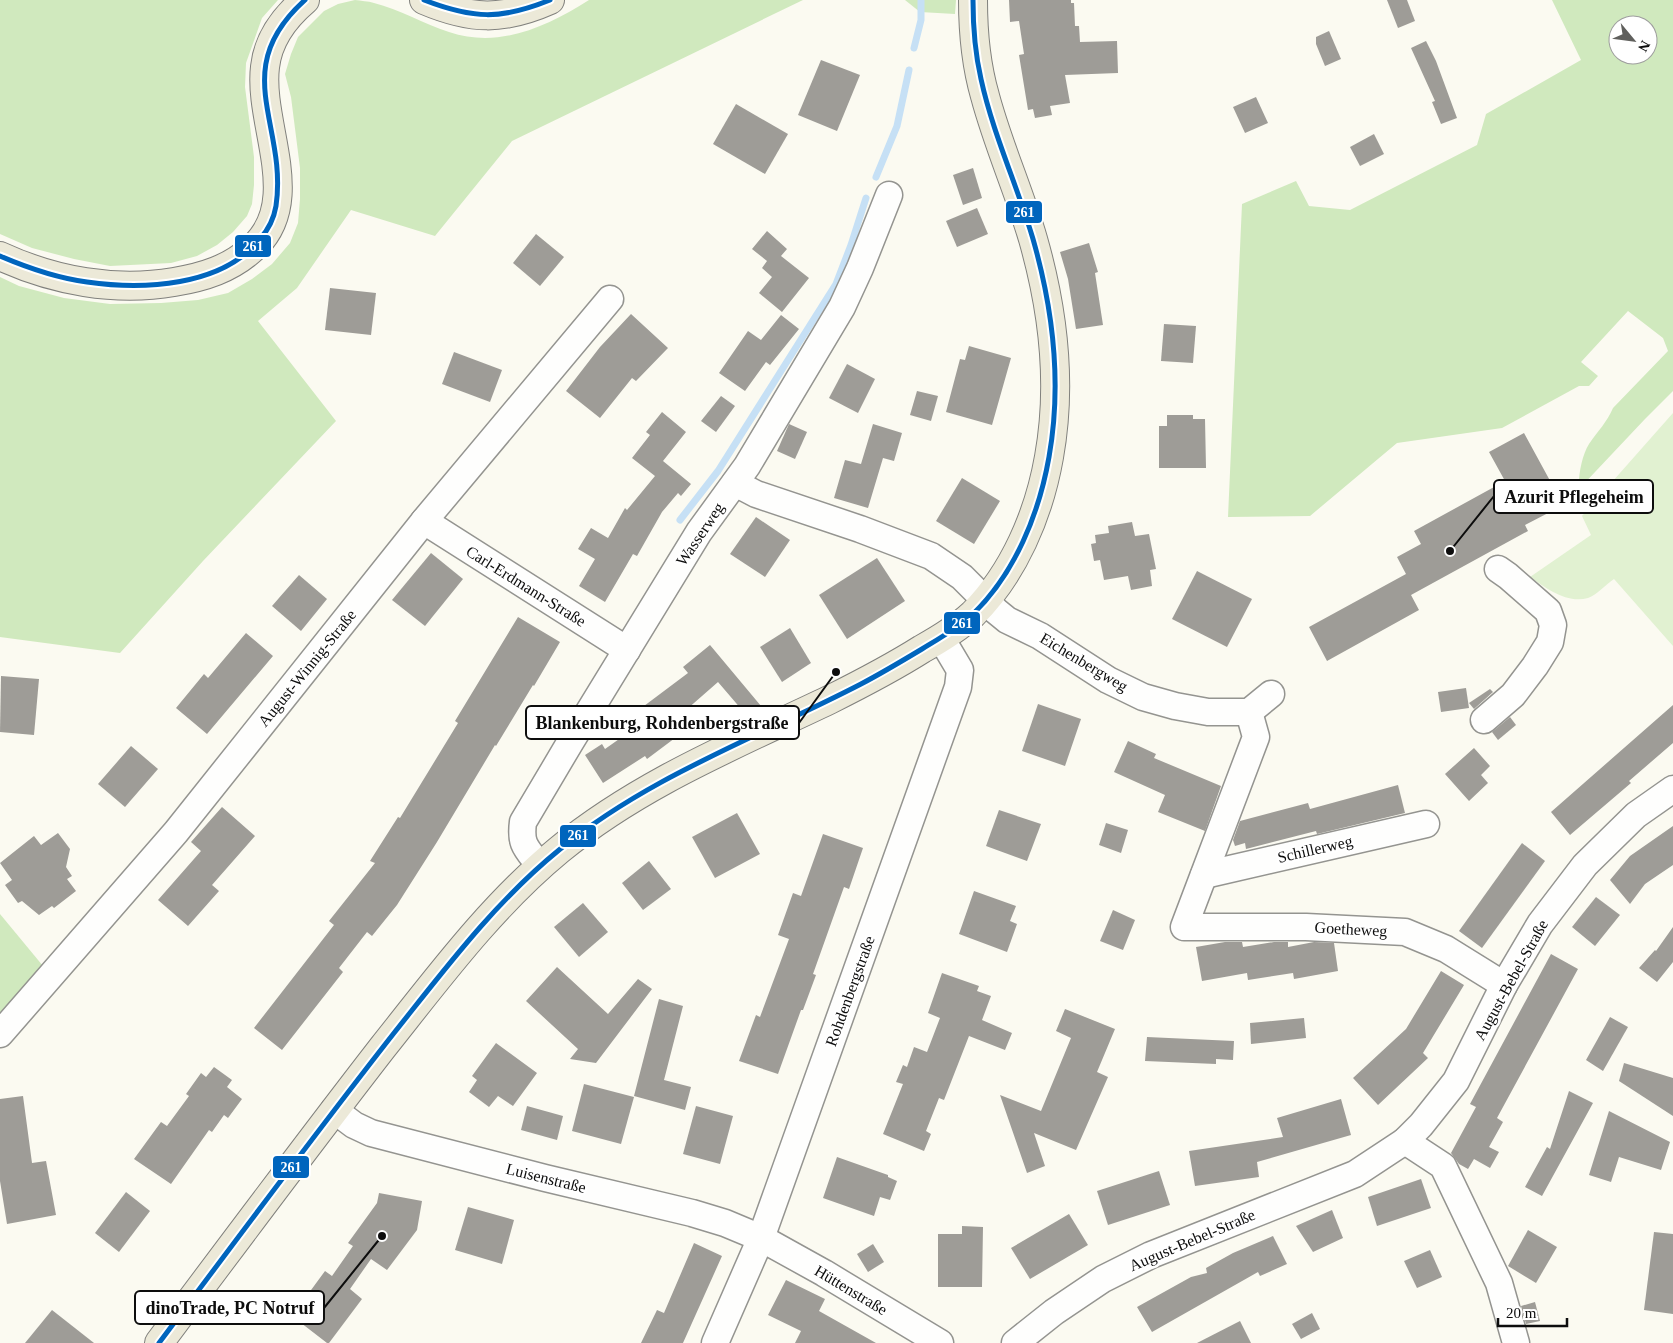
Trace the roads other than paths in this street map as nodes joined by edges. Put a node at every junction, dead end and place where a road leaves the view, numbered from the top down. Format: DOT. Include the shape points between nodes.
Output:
graph roads {
  1 [pos="305,0"];
  2 [pos="424,0"];
  3 [pos="550,0"];
  4 [pos="973,0"];
  5 [pos="888,195"];
  6 [pos="0,256"];
  7 [pos="610,299"];
  8 [pos="735,483"];
  9 [pos="424,521"];
  10 [pos="1498,569"];
  11 [pos="985,600"];
  12 [pos="941,638"];
  13 [pos="627,650"];
  14 [pos="1271,694"];
  15 [pos="1249,712"];
  16 [pos="1484,720"];
  17 [pos="1673,789"];
  18 [pos="1426,824"];
  19 [pos="540,866"];
  20 [pos="1204,875"];
  21 [pos="1504,985"];
  22 [pos="0,1034"];
  23 [pos="334,1110"];
  24 [pos="1405,1141"];
  25 [pos="761,1238"];
  26 [pos="159,1343"];
  27 [pos="715,1343"];
  28 [pos="940,1343"];
  29 [pos="1015,1343"];
  30 [pos="1516,1343"];
  1 -- 6 [label="main road" via="279,29 265,65 264,87 278,200 266,232 244,256 213,273 192,279 141,285 72,280 37,272"];
  2 -- 3 [label="main road" via="450,10 491,16 526,10"];
  4 -- 11 [label="main road" via="976,48 984,93 1042,278 1052,335 1055,388 1049,458 1042,489 1018,550"];
  5 -- 8 [label="street, Wasserweg" via="842,307"];
  7 -- 9 [label="street, August-Winnig-Straße"];
  8 -- 11 [label="street, Eichenbergweg" via="756,494 931,556 962,577"];
  8 -- 13 [label="street, Wasserweg" via="700,532"];
  9 -- 13 [label="street, Carl-Erdmann-Straße"];
  9 -- 22 [label="street, August-Winnig-Straße" via="176,832"];
  10 -- 16 [label="street" via="1548,611 1553,625 1550,642 1535,666 1513,695"];
  11 -- 12 [label="main road" via="971,616"];
  11 -- 15 [label="street, Eichenbergweg" via="1007,620 1143,697 1208,712"];
  12 -- 19 [label="main road" via="865,682 638,795 586,829"];
  12 -- 25 [label="street, Rohdenbergstraße" via="960,670 958,687"];
  13 -- 19 [label="street, Wasserweg" via="523,822 522,841"];
  14 -- 15 [label="street"];
  15 -- 20 [label="street" via="1256,737"];
  17 -- 21 [label="street, August-Bebel-Straße" via="1636,815 1584,865 1540,924"];
  18 -- 20 [label="street, Schillerweg"];
  19 -- 23 [label="main road" via="478,929"];
  20 -- 21 [label="street, Goetheweg" via="1184,927 1306,927 1405,932 1446,949"];
  21 -- 24 [label="street, August-Bebel-Straße" via="1456,1081"];
  23 -- 25 [label="street, Luisenstraße" via="371,1133 692,1213"];
  23 -- 26 [label="main road"];
  24 -- 29 [label="street, August-Bebel-Straße" via="1355,1174 1151,1254 1103,1279"];
  24 -- 30 [label="street" via="1443,1166 1499,1283"];
  25 -- 27 [label="street, Rohdenbergstraße"];
  25 -- 28 [label="street, Hüttenstraße"];
}
